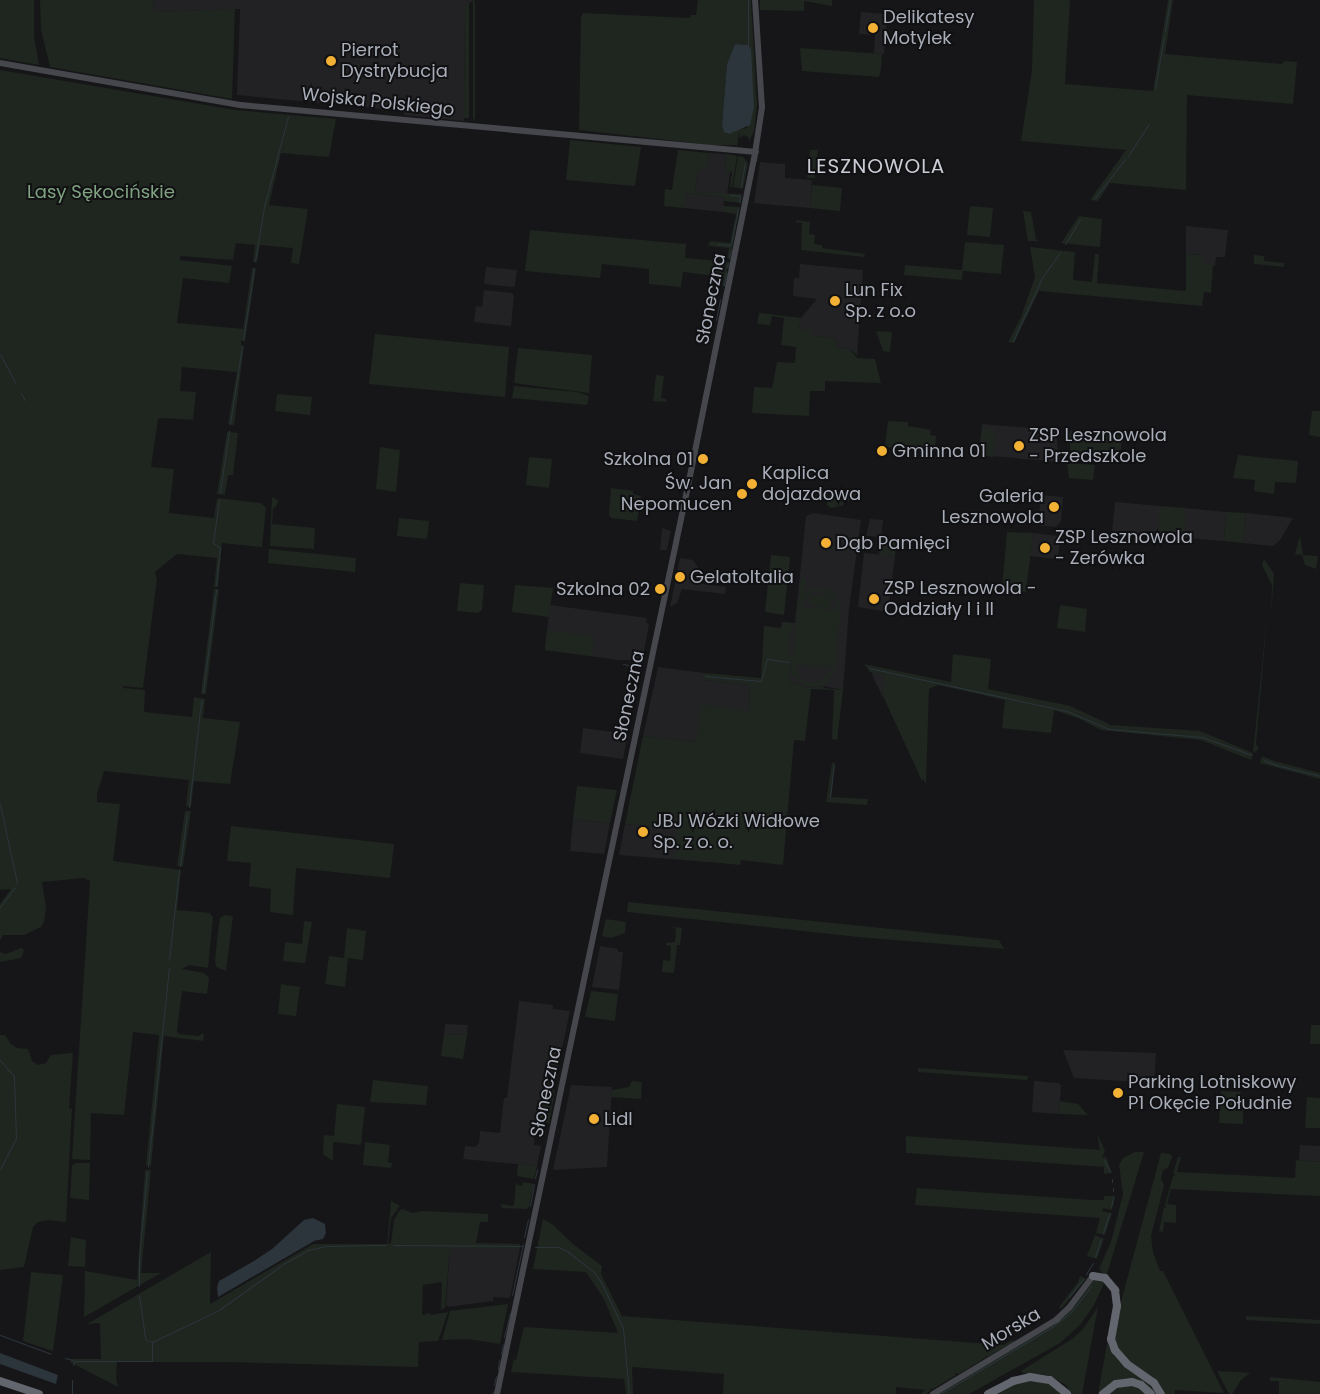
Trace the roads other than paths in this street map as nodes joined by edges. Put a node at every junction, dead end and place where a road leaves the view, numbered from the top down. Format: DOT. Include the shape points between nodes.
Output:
graph roads {
  1 [pos="755,0"];
  2 [pos="0,63"];
  3 [pos="756,152"];
  4 [pos="1092,1276"];
  5 [pos="0,1381"];
  6 [pos="39,1394"];
  7 [pos="497,1394"];
  8 [pos="933,1394"];
  9 [pos="988,1394"];
  10 [pos="1067,1394"];
  11 [pos="1103,1394"];
  12 [pos="1151,1394"];
  13 [pos="1161,1394"];
  1 -- 3 [label="main road, Słoneczna" via="762,96"];
  2 -- 3 [label="main road, Wojska Polskiego" via="241,105"];
  3 -- 7 [label="main road, Słoneczna"];
  4 -- 8 [label="main road, Morska" via="1056,1320"];
  4 -- 13 [label="highway" via="1105,1278 1117,1295 1111,1339 1115,1350"];
  5 -- 6 [label="highway"];
  9 -- 10 [label="highway" via="1030,1376 1050,1380"];
  11 -- 12 [label="highway" via="1116,1384 1132,1382"];
}
